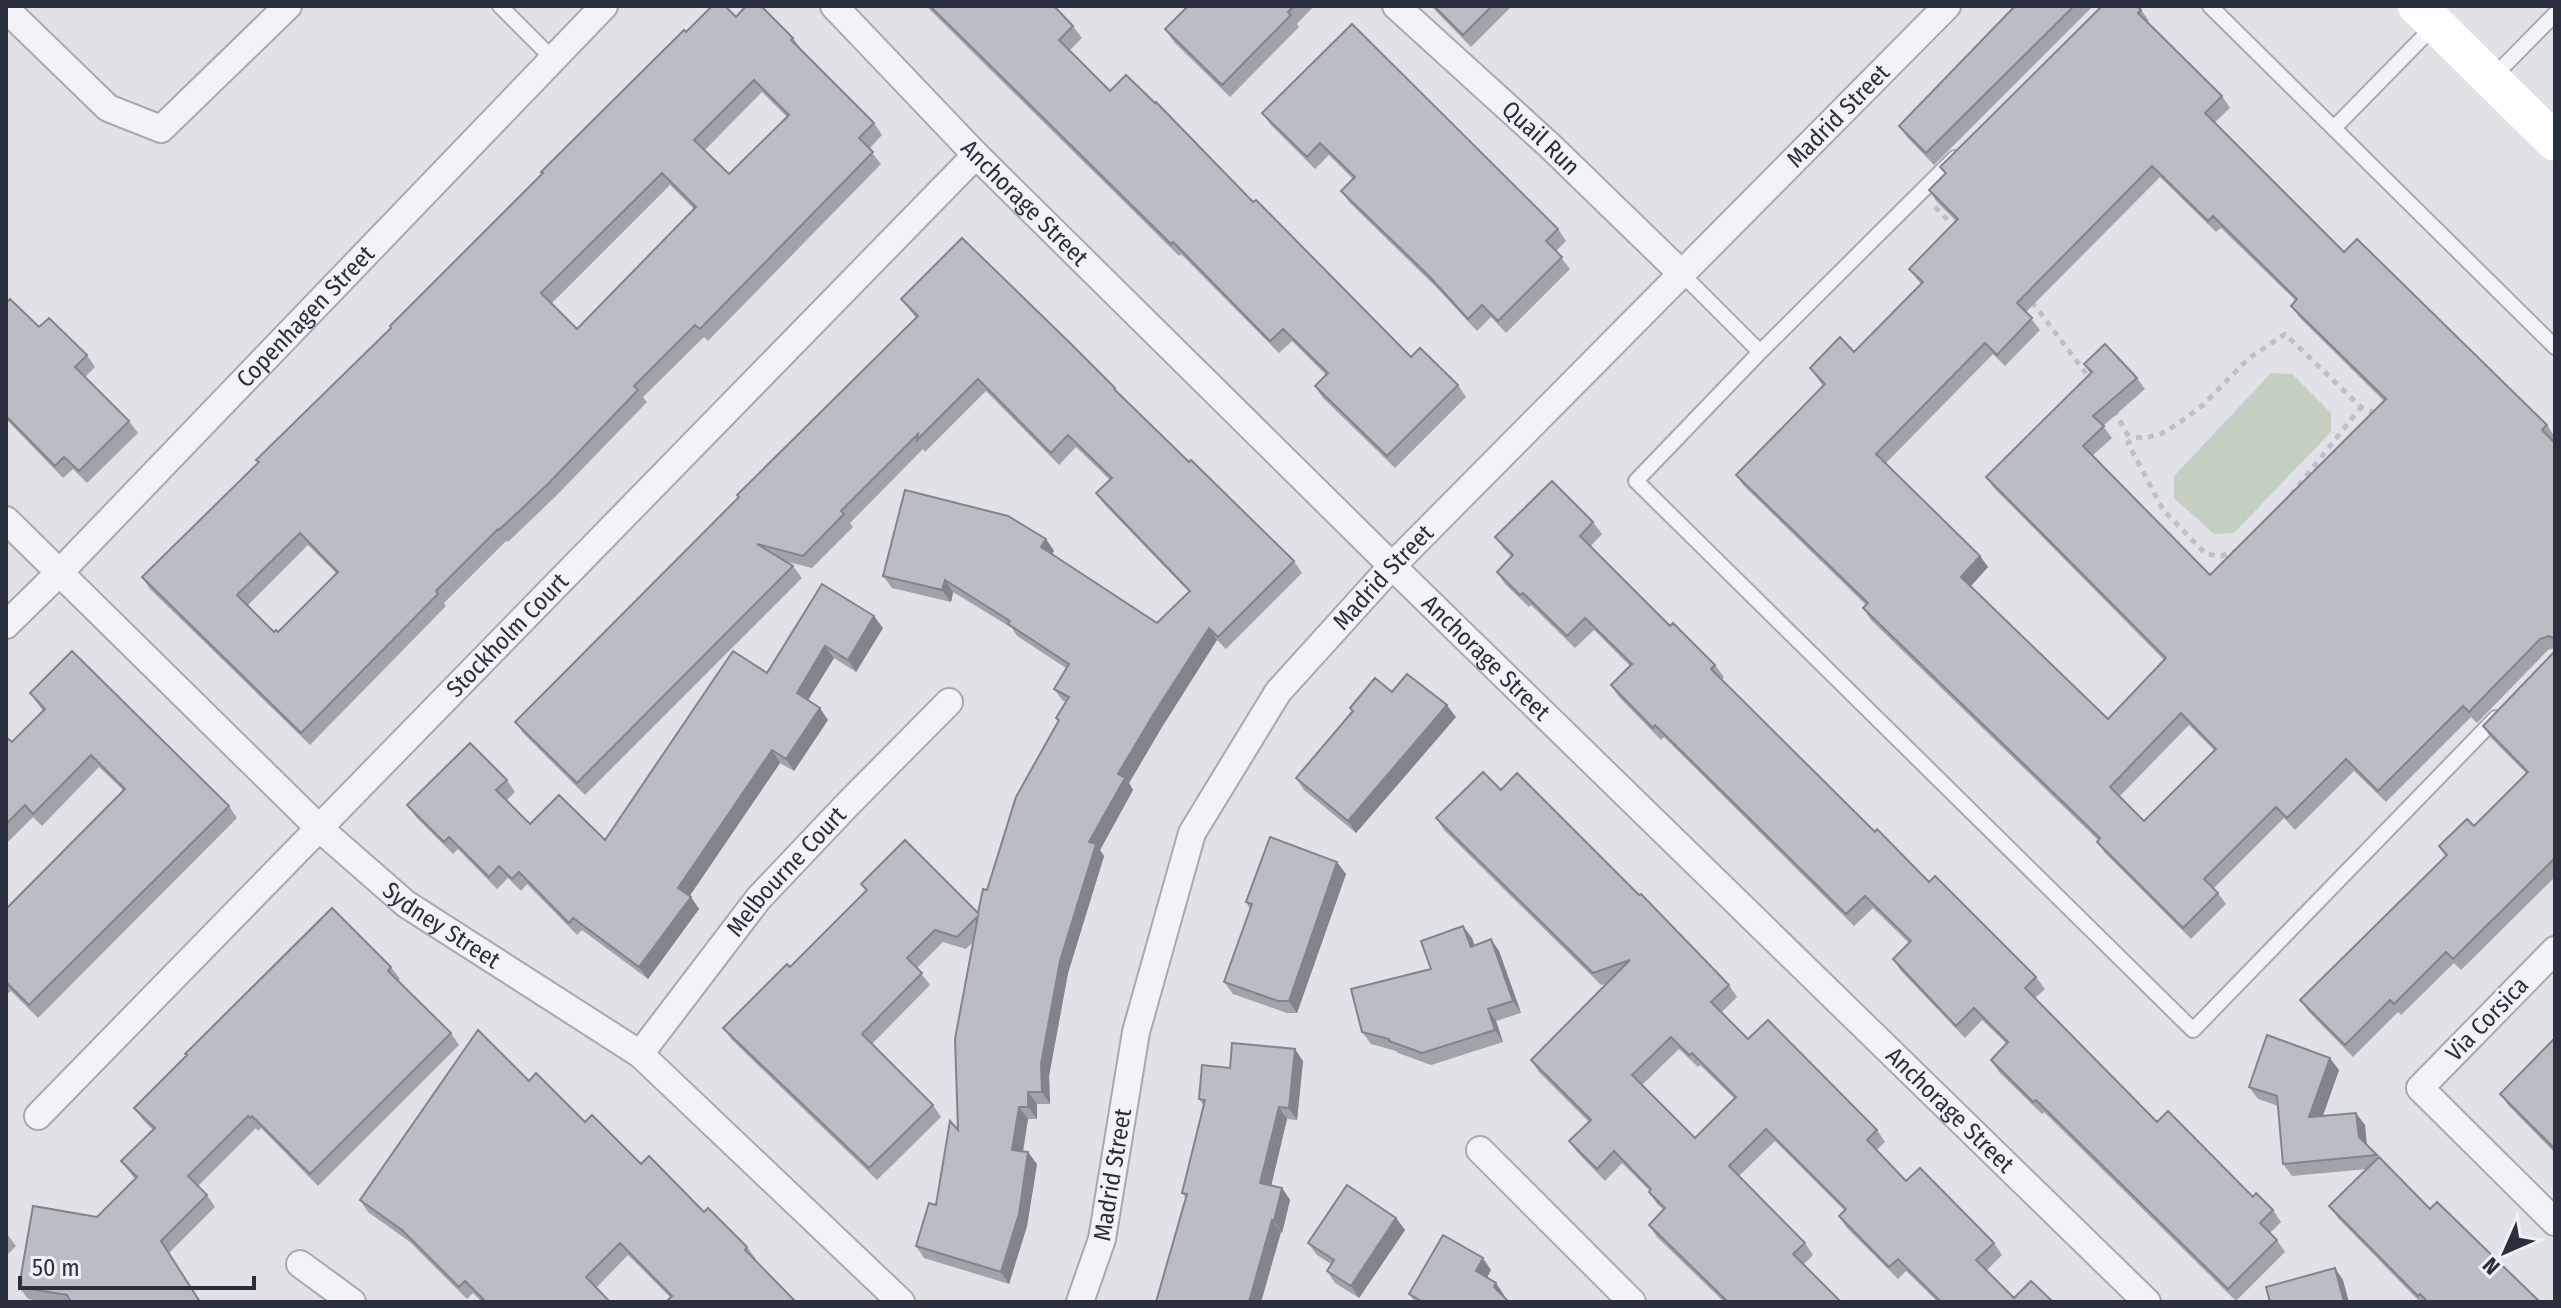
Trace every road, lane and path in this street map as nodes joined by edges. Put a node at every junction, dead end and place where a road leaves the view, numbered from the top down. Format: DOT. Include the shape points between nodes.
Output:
graph roads {
  1 [pos="288,6"];
  2 [pos="500,6"];
  3 [pos="604,6"];
  4 [pos="834,6"];
  5 [pos="1396,6"];
  6 [pos="1947,6"];
  7 [pos="2210,6"];
  8 [pos="6,9"];
  9 [pos="2555,14"];
  10 [pos="2427,15"];
  11 [pos="553,59"];
  12 [pos="2491,79"];
  13 [pos="2334,128"];
  14 [pos="2555,142"];
  15 [pos="1964,149"];
  16 [pos="976,155"];
  17 [pos="1921,192"];
  18 [pos="1960,231"];
  19 [pos="1682,274"];
  20 [pos="2029,299"];
  21 [pos="2555,347"];
  22 [pos="1760,352"];
  23 [pos="2098,390"];
  24 [pos="2106,400"];
  25 [pos="2361,407"];
  26 [pos="2385,417"];
  27 [pos="2131,441"];
  28 [pos="2286,501"];
  29 [pos="6,520"];
  30 [pos="2248,543"];
  31 [pos="2212,555"];
  32 [pos="1392,566"];
  33 [pos="2219,568"];
  34 [pos="59,573"];
  35 [pos="6,625"];
  36 [pos="949,702"];
  37 [pos="2511,702"];
  38 [pos="319,828"];
  39 [pos="2555,950"];
  40 [pos="640,1054"];
  41 [pos="38,1116"];
  42 [pos="1480,1150"];
  43 [pos="2555,1222"];
  44 [pos="300,1264"];
  45 [pos="352,1302"];
  46 [pos="901,1302"];
  47 [pos="1080,1302"];
  48 [pos="1632,1302"];
  49 [pos="2147,1302"];
  1 -- 8 [label="street" via="161,129 108,108"];
  2 -- 11 [label="lane"];
  3 -- 11 [label="street, Copenhagen Street"];
  4 -- 16 [label="street, Anchorage Street"];
  5 -- 19 [label="street, Quail Run"];
  6 -- 19 [label="street, Madrid Street"];
  7 -- 13 [label="lane"];
  9 -- 12 [label="lane"];
  10 -- 12 [label="main road"];
  10 -- 13 [label="lane"];
  11 -- 34 [label="street, Copenhagen Street"];
  12 -- 14 [label="main road"];
  13 -- 21 [label="lane"];
  15 -- 17 [label="lane"];
  16 -- 32 [label="street, Anchorage Street"];
  16 -- 38 [label="street, Stockholm Court"];
  17 -- 18 [label="path"];
  17 -- 22 [label="lane"];
  19 -- 22 [label="lane"];
  19 -- 32 [label="street, Madrid Street"];
  20 -- 23 [label="path"];
  22 -- 37 [label="lane" via="1636,481 2193,1030"];
  24 -- 27 [label="path"];
  25 -- 26 [label="path"];
  25 -- 27 [label="path" via="2285,334 2248,359 2179,423"];
  25 -- 28 [label="path"];
  27 -- 31 [label="path" via="2163,510"];
  29 -- 34 [label="street, Sydney Street"];
  30 -- 31 [label="path" via="2237,551"];
  31 -- 33 [label="path"];
  32 -- 47 [label="street, Madrid Street" via="1278,692 1192,833 1136,1032 1102,1239"];
  32 -- 49 [label="street, Anchorage Street"];
  34 -- 35 [label="street, Copenhagen Street"];
  34 -- 38 [label="street, Sydney Street"];
  36 -- 40 [label="street, Melbourne Court" via="758,899"];
  38 -- 40 [label="street, Sydney Street" via="406,904"];
  38 -- 41 [label="street, Stockholm Court"];
  39 -- 43 [label="street, Via Corsica" via="2420,1088"];
  40 -- 46 [label="street, Sydney Street"];
  42 -- 48 [label="street"];
  44 -- 45 [label="street"];
}
